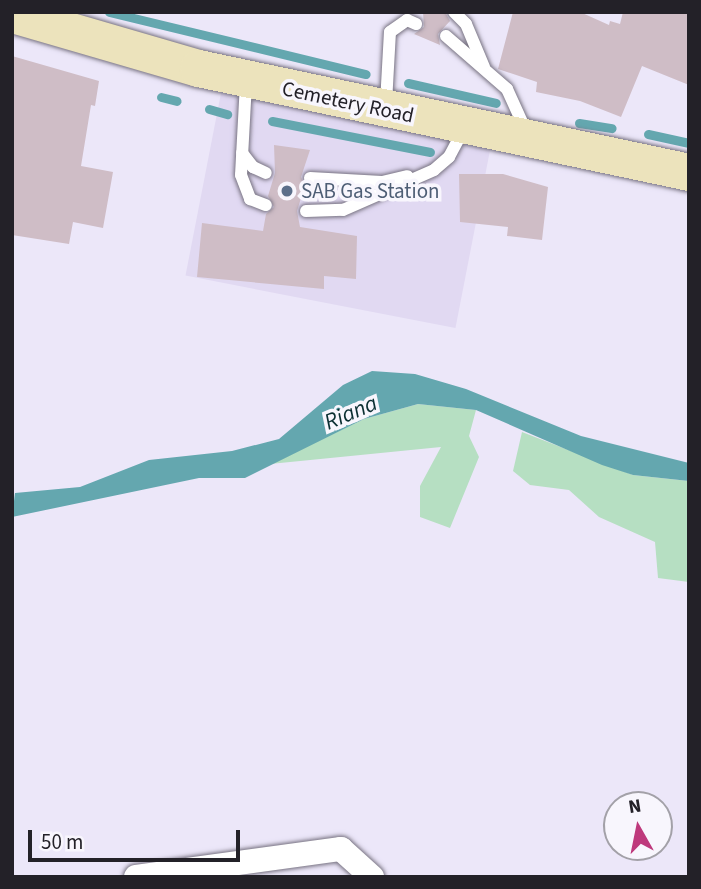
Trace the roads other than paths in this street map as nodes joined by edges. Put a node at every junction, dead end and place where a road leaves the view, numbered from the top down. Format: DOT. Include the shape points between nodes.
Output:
graph roads {
  1 [pos="394,12"];
  2 [pos="454,12"];
  3 [pos="12,14"];
  4 [pos="416,24"];
  5 [pos="390,32"];
  6 [pos="446,36"];
  7 [pos="485,71"];
  8 [pos="246,79"];
  9 [pos="385,111"];
  10 [pos="465,127"];
  11 [pos="529,139"];
  12 [pos="242,152"];
  13 [pos="434,170"];
  14 [pos="689,172"];
  15 [pos="267,173"];
  16 [pos="310,178"];
  17 [pos="266,205"];
  18 [pos="306,211"];
  19 [pos="136,877"];
  20 [pos="372,877"];
  1 -- 5 [label="lane"];
  2 -- 7 [label="lane" via="466,24"];
  3 -- 8 [label="main road, Cemetery Road"];
  4 -- 5 [label="lane" via="407,20"];
  5 -- 9 [label="lane"];
  6 -- 7 [label="lane"];
  7 -- 11 [label="lane" via="517,105"];
  8 -- 9 [label="main road, Cemetery Road"];
  8 -- 12 [label="lane"];
  9 -- 10 [label="main road, Cemetery Road"];
  10 -- 11 [label="main road, Cemetery Road"];
  10 -- 13 [label="lane" via="449,157"];
  11 -- 14 [label="main road, Cemetery Road"];
  12 -- 15 [label="lane" via="253,167"];
  12 -- 17 [label="lane" via="242,175 250,200"];
  13 -- 16 [label="lane" via="382,182"];
  13 -- 18 [label="lane" via="343,210"];
  19 -- 20 [label="street" via="341,849"];
}
